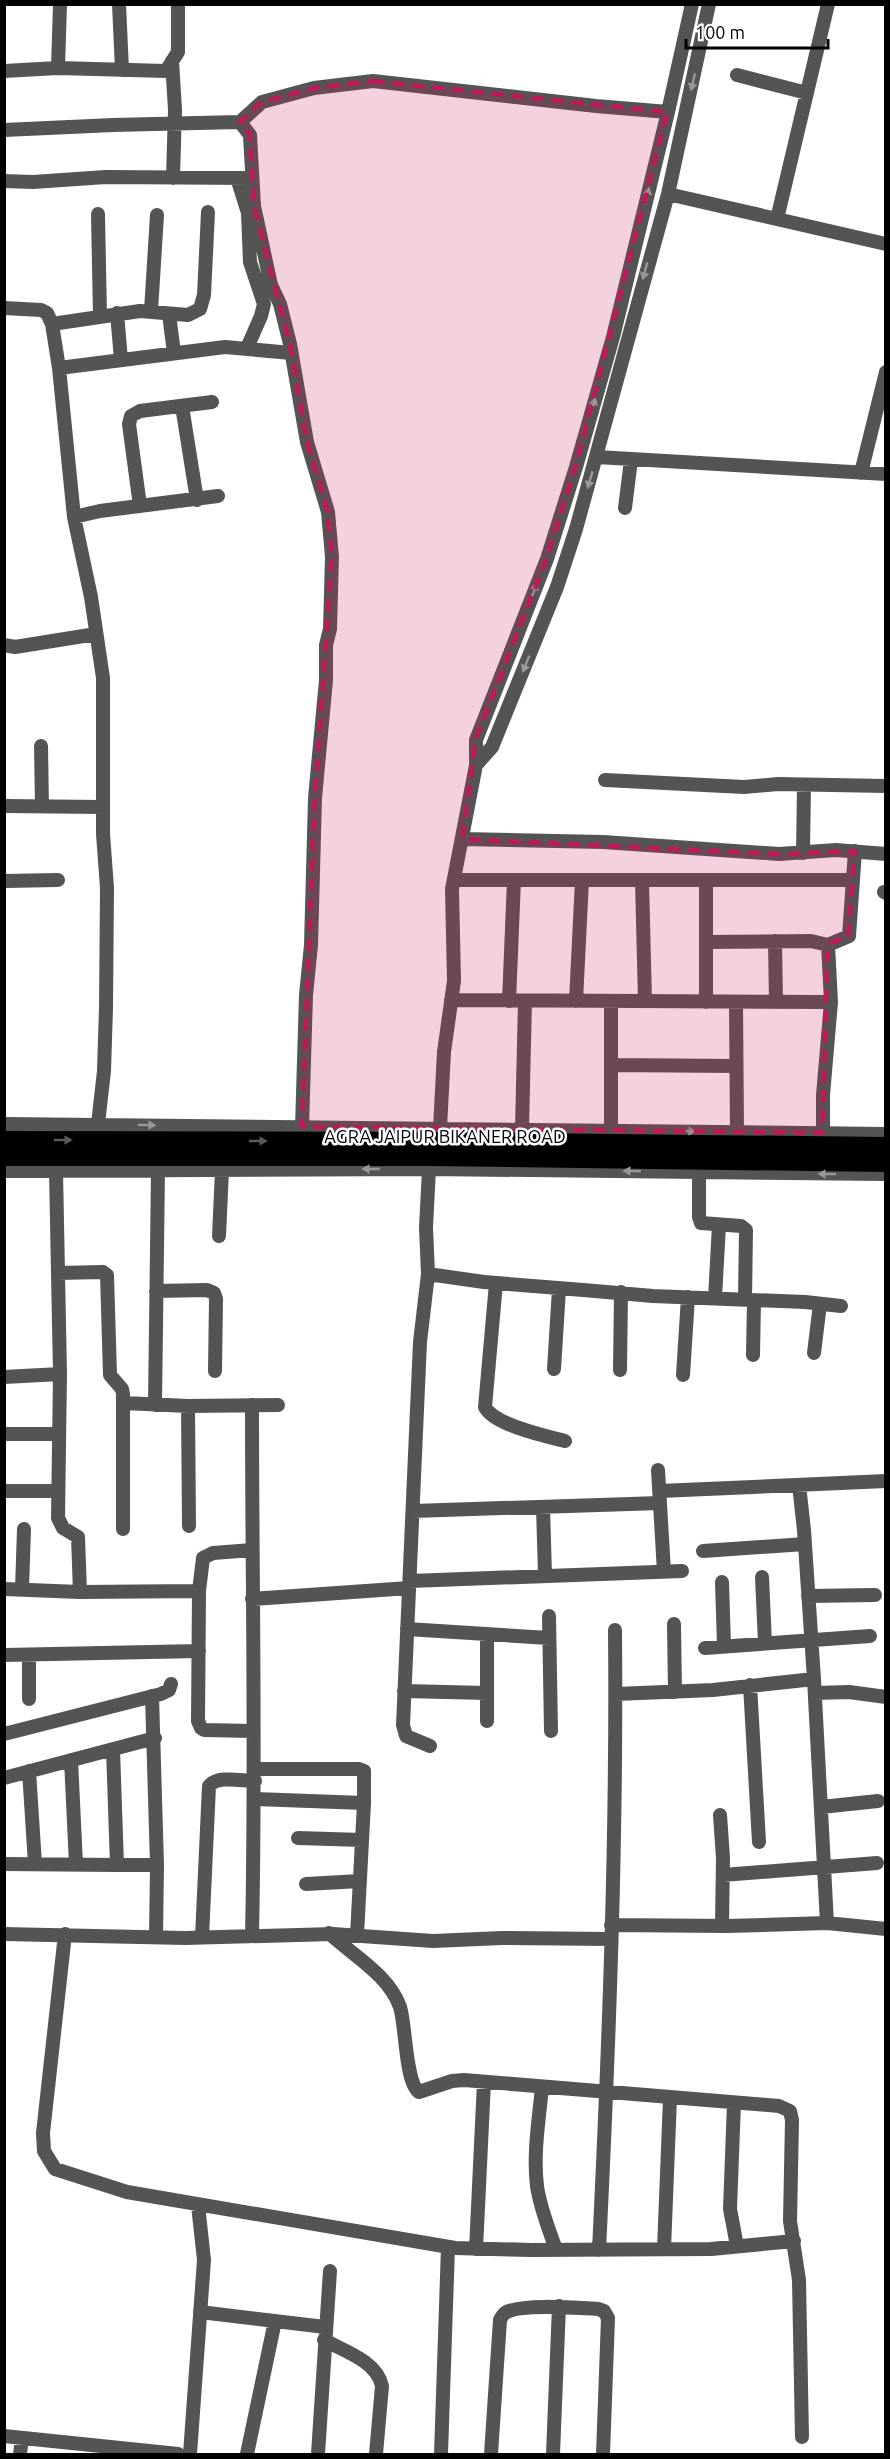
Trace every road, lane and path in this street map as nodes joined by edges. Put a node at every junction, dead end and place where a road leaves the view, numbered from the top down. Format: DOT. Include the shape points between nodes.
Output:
graph roads {
  1 [pos="60,4"];
  2 [pos="119,4"];
  3 [pos="178,4"];
  4 [pos="828,4"];
  5 [pos="692,6"];
  6 [pos="708,8"];
  7 [pos="172,61"];
  8 [pos="58,68"];
  9 [pos="122,70"];
  10 [pos="4,71"];
  11 [pos="737,75"];
  12 [pos="807,93"];
  13 [pos="668,111"];
  14 [pos="240,122"];
  15 [pos="174,123"];
  16 [pos="4,130"];
  17 [pos="173,178"];
  18 [pos="244,178"];
  19 [pos="4,181"];
  20 [pos="668,194"];
  21 [pos="208,213"];
  22 [pos="98,214"];
  23 [pos="157,215"];
  24 [pos="777,219"];
  25 [pos="885,244"];
  26 [pos="4,308"];
  27 [pos="151,311"];
  28 [pos="117,313"];
  29 [pos="169,314"];
  30 [pos="100,316"];
  31 [pos="52,324"];
  32 [pos="247,348"];
  33 [pos="174,353"];
  34 [pos="291,353"];
  35 [pos="121,360"];
  36 [pos="60,368"];
  37 [pos="885,372"];
  38 [pos="212,402"];
  39 [pos="182,406"];
  40 [pos="597,458"];
  41 [pos="631,460"];
  42 [pos="861,473"];
  43 [pos="885,474"];
  44 [pos="218,496"];
  45 [pos="197,500"];
  46 [pos="140,506"];
  47 [pos="625,508"];
  48 [pos="74,517"];
  49 [pos="558,523"];
  50 [pos="576,529"];
  51 [pos="96,634"];
  52 [pos="4,645"];
  53 [pos="41,746"];
  54 [pos="476,765"];
  55 [pos="606,780"];
  56 [pos="804,784"];
  57 [pos="885,786"];
  58 [pos="4,806"];
  59 [pos="42,806"];
  60 [pos="103,807"];
  61 [pos="463,839"];
  62 [pos="855,851"];
  63 [pos="803,852"];
  64 [pos="885,854"];
  65 [pos="58,880"];
  66 [pos="454,880"];
  67 [pos="514,880"];
  68 [pos="582,880"];
  69 [pos="853,880"];
  70 [pos="4,881"];
  71 [pos="642,881"];
  72 [pos="706,881"];
  73 [pos="775,941"];
  74 [pos="707,942"];
  75 [pos="828,945"];
  76 [pos="452,1000"];
  77 [pos="509,1001"];
  78 [pos="525,1001"];
  79 [pos="576,1001"];
  80 [pos="611,1001"];
  81 [pos="645,1002"];
  82 [pos="706,1002"];
  83 [pos="736,1002"];
  84 [pos="776,1002"];
  85 [pos="831,1002"];
  86 [pos="611,1065"];
  87 [pos="735,1066"];
  88 [pos="4,1124"];
  89 [pos="98,1124"];
  90 [pos="302,1127"];
  91 [pos="440,1128"];
  92 [pos="522,1129"];
  93 [pos="610,1131"];
  94 [pos="737,1132"];
  95 [pos="823,1133"];
  96 [pos="885,1134"];
  97 [pos="4,1140"];
  98 [pos="885,1146"];
  99 [pos="4,1157"];
  100 [pos="885,1163"];
  101 [pos="429,1169"];
  102 [pos="158,1170"];
  103 [pos="222,1170"];
  104 [pos="4,1171"];
  105 [pos="56,1171"];
  106 [pos="699,1172"];
  107 [pos="885,1174"];
  108 [pos="719,1225"];
  109 [pos="219,1236"];
  110 [pos="58,1273"];
  111 [pos="428,1274"];
  112 [pos="496,1283"];
  113 [pos="559,1288"];
  114 [pos="156,1291"];
  115 [pos="621,1292"];
  116 [pos="688,1296"];
  117 [pos="715,1298"];
  118 [pos="750,1300"];
  119 [pos="820,1304"];
  120 [pos="841,1306"];
  121 [pos="814,1353"];
  122 [pos="753,1355"];
  123 [pos="554,1369"];
  124 [pos="620,1370"];
  125 [pos="215,1371"];
  126 [pos="60,1374"];
  127 [pos="683,1375"];
  128 [pos="4,1377"];
  129 [pos="124,1403"];
  130 [pos="155,1405"];
  131 [pos="252,1405"];
  132 [pos="278,1405"];
  133 [pos="188,1406"];
  134 [pos="4,1434"];
  135 [pos="59,1434"];
  136 [pos="565,1441"];
  137 [pos="658,1470"];
  138 [pos="885,1481"];
  139 [pos="799,1485"];
  140 [pos="4,1491"];
  141 [pos="58,1491"];
  142 [pos="660,1497"];
  143 [pos="543,1507"];
  144 [pos="413,1511"];
  145 [pos="189,1526"];
  146 [pos="24,1529"];
  147 [pos="123,1529"];
  148 [pos="805,1544"];
  149 [pos="252,1550"];
  150 [pos="703,1551"];
  151 [pos="682,1571"];
  152 [pos="664,1572"];
  153 [pos="544,1575"];
  154 [pos="762,1577"];
  155 [pos="722,1582"];
  156 [pos="409,1585"];
  157 [pos="4,1589"];
  158 [pos="22,1589"];
  159 [pos="200,1591"];
  160 [pos="80,1592"];
  161 [pos="874,1595"];
  162 [pos="808,1596"];
  163 [pos="252,1599"];
  164 [pos="549,1616"];
  165 [pos="674,1624"];
  166 [pos="407,1629"];
  167 [pos="615,1630"];
  168 [pos="487,1634"];
  169 [pos="870,1636"];
  170 [pos="549,1638"];
  171 [pos="811,1640"];
  172 [pos="765,1643"];
  173 [pos="724,1646"];
  174 [pos="705,1648"];
  175 [pos="199,1651"];
  176 [pos="4,1655"];
  177 [pos="29,1655"];
  178 [pos="171,1684"];
  179 [pos="750,1686"];
  180 [pos="815,1686"];
  181 [pos="404,1691"];
  182 [pos="487,1692"];
  183 [pos="675,1692"];
  184 [pos="616,1694"];
  185 [pos="152,1696"];
  186 [pos="885,1697"];
  187 [pos="29,1699"];
  188 [pos="487,1721"];
  189 [pos="253,1731"];
  190 [pos="551,1731"];
  191 [pos="4,1734"];
  192 [pos="155,1738"];
  193 [pos="430,1746"];
  194 [pos="113,1749"];
  195 [pos="71,1760"];
  196 [pos="29,1771"];
  197 [pos="255,1775"];
  198 [pos="4,1778"];
  199 [pos="255,1798"];
  200 [pos="878,1801"];
  201 [pos="364,1803"];
  202 [pos="821,1807"];
  203 [pos="720,1815"];
  204 [pos="298,1838"];
  205 [pos="363,1840"];
  206 [pos="759,1842"];
  207 [pos="877,1863"];
  208 [pos="4,1864"];
  209 [pos="35,1864"];
  210 [pos="76,1864"];
  211 [pos="117,1865"];
  212 [pos="157,1865"];
  213 [pos="824,1866"];
  214 [pos="723,1875"];
  215 [pos="360,1881"];
  216 [pos="306,1884"];
  217 [pos="827,1923"];
  218 [pos="722,1926"];
  219 [pos="885,1929"];
  220 [pos="610,1932"];
  221 [pos="4,1934"];
  222 [pos="65,1934"];
  223 [pos="329,1934"];
  224 [pos="252,1935"];
  225 [pos="357,1935"];
  226 [pos="156,1937"];
  227 [pos="202,1938"];
  228 [pos="484,2082"];
  229 [pos="542,2087"];
  230 [pos="607,2092"];
  231 [pos="670,2098"];
  232 [pos="734,2103"];
  233 [pos="198,2205"];
  234 [pos="794,2241"];
  235 [pos="737,2246"];
  236 [pos="448,2247"];
  237 [pos="476,2249"];
  238 [pos="664,2249"];
  239 [pos="556,2250"];
  240 [pos="599,2250"];
  241 [pos="330,2271"];
  242 [pos="559,2306"];
  243 [pos="200,2312"];
  244 [pos="275,2321"];
  245 [pos="325,2334"];
  246 [pos="4,2436"];
  247 [pos="802,2437"];
  248 [pos="22,2438"];
  249 [pos="20,2454"];
  250 [pos="178,2454"];
  251 [pos="190,2454"];
  252 [pos="247,2454"];
  253 [pos="318,2454"];
  254 [pos="376,2454"];
  255 [pos="441,2454"];
  256 [pos="491,2454"];
  257 [pos="553,2454"];
  258 [pos="603,2454"];
  1 -- 8 [label="street"];
  2 -- 9 [label="street"];
  3 -- 7 [label="street" via="178,52"];
  4 -- 12 [label="street"];
  5 -- 6 [label="street"];
  5 -- 13 [label="street"];
  6 -- 20 [label="street, one-way"];
  7 -- 9 [label="street" via="166,71"];
  7 -- 15 [label="street"];
  8 -- 9 [label="street"];
  8 -- 10 [label="street"];
  11 -- 12 [label="street"];
  12 -- 24 [label="street"];
  13 -- 14 [label="street" via="373,81 314,88 262,102"];
  49 -- 13 [label="street, one-way" via="613,337"];
  14 -- 15 [label="street"];
  14 -- 18 [label="street" via="250,135"];
  15 -- 16 [label="street"];
  15 -- 17 [label="street"];
  17 -- 18 [label="street"];
  17 -- 19 [label="street"];
  18 -- 32 [label="street" via="250,262 264,304"];
  18 -- 34 [label="street"];
  20 -- 24 [label="street"];
  20 -- 40 [label="street, one-way"];
  21 -- 29 [label="street" via="200,309 188,315"];
  22 -- 30 [label="street"];
  23 -- 27 [label="street"];
  24 -- 25 [label="street"];
  26 -- 31 [label="street" via="41,310"];
  27 -- 28 [label="street"];
  27 -- 29 [label="street"];
  28 -- 30 [label="street"];
  28 -- 35 [label="street"];
  29 -- 33 [label="street"];
  30 -- 31 [label="street"];
  31 -- 36 [label="street"];
  32 -- 33 [label="street"];
  32 -- 34 [label="street"];
  33 -- 35 [label="street"];
  34 -- 90 [label="street" via="307,442 328,512 333,582 315,798"];
  35 -- 36 [label="street"];
  36 -- 48 [label="street"];
  37 -- 42 [label="street"];
  38 -- 39 [label="street"];
  39 -- 45 [label="street"];
  39 -- 46 [label="street" via="140,411 131,416"];
  40 -- 41 [label="street"];
  40 -- 50 [label="street, one-way"];
  41 -- 42 [label="street"];
  41 -- 47 [label="street"];
  42 -- 43 [label="street"];
  44 -- 45 [label="street"];
  45 -- 46 [label="street"];
  46 -- 48 [label="street"];
  48 -- 51 [label="street"];
  49 -- 50 [label="street"];
  54 -- 49 [label="street, one-way" via="476,740"];
  50 -- 54 [label="street, one-way" via="557,587 492,747"];
  51 -- 52 [label="street" via="15,647"];
  51 -- 60 [label="street" via="102,678"];
  53 -- 59 [label="street"];
  54 -- 61 [label="street"];
  55 -- 56 [label="street" via="744,787"];
  56 -- 57 [label="street"];
  56 -- 63 [label="street"];
  58 -- 59 [label="street"];
  59 -- 60 [label="street"];
  60 -- 89 [label="street" via="106,1008"];
  61 -- 63 [label="street"];
  61 -- 66 [label="street"];
  62 -- 63 [label="street"];
  62 -- 64 [label="street"];
  62 -- 69 [label="street"];
  65 -- 70 [label="street"];
  66 -- 67 [label="street"];
  66 -- 76 [label="street"];
  67 -- 68 [label="street"];
  67 -- 77 [label="street"];
  68 -- 71 [label="street"];
  68 -- 79 [label="street"];
  69 -- 72 [label="street"];
  69 -- 75 [label="street" via="849,936"];
  71 -- 72 [label="street"];
  71 -- 81 [label="street"];
  72 -- 74 [label="street"];
  73 -- 74 [label="street"];
  73 -- 75 [label="street"];
  73 -- 84 [label="street"];
  74 -- 82 [label="street"];
  75 -- 85 [label="street"];
  76 -- 77 [label="street"];
  76 -- 91 [label="street" via="444,1052"];
  77 -- 78 [label="street"];
  78 -- 79 [label="street"];
  78 -- 92 [label="street"];
  79 -- 80 [label="street"];
  80 -- 81 [label="street"];
  80 -- 86 [label="street"];
  81 -- 82 [label="street"];
  82 -- 83 [label="street"];
  83 -- 84 [label="street"];
  83 -- 87 [label="street"];
  84 -- 85 [label="street"];
  85 -- 95 [label="street"];
  86 -- 87 [label="street"];
  86 -- 93 [label="street"];
  87 -- 94 [label="street"];
  88 -- 89 [label="street"];
  89 -- 90 [label="street, one-way"];
  90 -- 91 [label="street"];
  91 -- 92 [label="street"];
  92 -- 93 [label="street"];
  93 -- 94 [label="street, one-way"];
  94 -- 95 [label="street"];
  95 -- 96 [label="street"];
  97 -- 98 [label="highway, AGRA JAIPUR BIKANER ROAD, one-way"];
  99 -- 100 [label="highway, AGRA JAIPUR BIKANER ROAD"];
  101 -- 103 [label="street, one-way"];
  106 -- 101 [label="street, one-way"];
  101 -- 111 [label="street"];
  102 -- 103 [label="street"];
  102 -- 105 [label="street"];
  102 -- 114 [label="street"];
  103 -- 109 [label="street"];
  104 -- 105 [label="street"];
  105 -- 110 [label="street"];
  107 -- 106 [label="street, one-way"];
  106 -- 108 [label="street" via="700,1221"];
  108 -- 117 [label="street"];
  108 -- 118 [label="street" via="741,1226 746,1230"];
  110 -- 126 [label="street"];
  110 -- 129 [label="street" via="106,1274 110,1375 122,1389"];
  111 -- 112 [label="street"];
  111 -- 144 [label="street" via="420,1342"];
  112 -- 113 [label="street"];
  112 -- 136 [label="street" via="485,1407 499,1419"];
  113 -- 115 [label="street"];
  113 -- 123 [label="street"];
  114 -- 125 [label="street" via="214,1293"];
  114 -- 130 [label="street"];
  115 -- 116 [label="street"];
  115 -- 124 [label="street"];
  116 -- 117 [label="street"];
  116 -- 127 [label="street"];
  117 -- 118 [label="street"];
  118 -- 119 [label="street"];
  118 -- 122 [label="street"];
  119 -- 120 [label="street"];
  119 -- 121 [label="street"];
  126 -- 128 [label="street"];
  126 -- 135 [label="street"];
  129 -- 130 [label="street"];
  129 -- 147 [label="street"];
  130 -- 133 [label="street"];
  131 -- 132 [label="street"];
  131 -- 133 [label="street"];
  131 -- 149 [label="street"];
  133 -- 145 [label="street"];
  134 -- 135 [label="street"];
  135 -- 141 [label="street"];
  137 -- 142 [label="street"];
  138 -- 139 [label="street"];
  139 -- 142 [label="street"];
  139 -- 148 [label="street"];
  140 -- 141 [label="street"];
  141 -- 160 [label="street" via="59,1522 76,1534 79,1542"];
  142 -- 143 [label="street"];
  142 -- 152 [label="street"];
  143 -- 144 [label="street"];
  143 -- 153 [label="street"];
  144 -- 156 [label="street"];
  146 -- 158 [label="street"];
  148 -- 150 [label="street"];
  148 -- 162 [label="street"];
  149 -- 159 [label="street" via="206,1555"];
  149 -- 163 [label="street"];
  151 -- 152 [label="street"];
  152 -- 153 [label="street"];
  153 -- 156 [label="street"];
  154 -- 172 [label="street"];
  155 -- 173 [label="street"];
  156 -- 163 [label="street"];
  156 -- 166 [label="street"];
  157 -- 158 [label="street"];
  158 -- 160 [label="street"];
  159 -- 160 [label="street"];
  159 -- 175 [label="street"];
  161 -- 162 [label="street"];
  162 -- 171 [label="street"];
  163 -- 189 [label="street"];
  164 -- 170 [label="street"];
  165 -- 183 [label="street"];
  166 -- 168 [label="street"];
  166 -- 181 [label="street"];
  167 -- 184 [label="street"];
  168 -- 170 [label="street"];
  168 -- 182 [label="street"];
  169 -- 171 [label="street"];
  170 -- 190 [label="street"];
  171 -- 172 [label="street"];
  171 -- 180 [label="street"];
  172 -- 173 [label="street"];
  173 -- 174 [label="street"];
  175 -- 177 [label="street"];
  175 -- 189 [label="street" via="201,1728"];
  176 -- 177 [label="street"];
  177 -- 187 [label="street"];
  178 -- 185 [label="street" via="166,1692"];
  179 -- 180 [label="street"];
  179 -- 183 [label="street"];
  179 -- 206 [label="street"];
  180 -- 186 [label="street"];
  180 -- 202 [label="street"];
  181 -- 182 [label="street"];
  181 -- 193 [label="street" via="406,1736"];
  182 -- 188 [label="street"];
  183 -- 184 [label="street"];
  184 -- 220 [label="street"];
  185 -- 191 [label="street"];
  185 -- 192 [label="street"];
  189 -- 197 [label="street"];
  192 -- 194 [label="street"];
  192 -- 212 [label="street"];
  194 -- 195 [label="street"];
  194 -- 211 [label="street"];
  195 -- 196 [label="street"];
  195 -- 210 [label="street"];
  196 -- 198 [label="street"];
  196 -- 209 [label="street"];
  197 -- 199 [label="street"];
  197 -- 201 [label="street" via="362,1769"];
  197 -- 227 [label="street" via="219,1780 209,1786"];
  199 -- 201 [label="street"];
  199 -- 224 [label="street"];
  200 -- 202 [label="street"];
  201 -- 205 [label="street"];
  202 -- 213 [label="street"];
  203 -- 214 [label="street"];
  204 -- 205 [label="street"];
  205 -- 215 [label="street"];
  207 -- 213 [label="street"];
  208 -- 209 [label="street"];
  209 -- 210 [label="street"];
  210 -- 211 [label="street"];
  211 -- 212 [label="street"];
  212 -- 226 [label="street"];
  213 -- 214 [label="street"];
  213 -- 217 [label="street"];
  214 -- 218 [label="street"];
  215 -- 216 [label="street"];
  215 -- 225 [label="street"];
  217 -- 218 [label="street"];
  217 -- 219 [label="street"];
  218 -- 220 [label="street"];
  220 -- 225 [label="street" via="433,1941"];
  220 -- 230 [label="street"];
  221 -- 222 [label="street"];
  222 -- 226 [label="street"];
  222 -- 233 [label="street" via="43,2133 49,2162 70,2175 127,2192"];
  223 -- 224 [label="street"];
  223 -- 225 [label="street"];
  223 -- 228 [label="street" via="387,1983 394,1994 400,2006 411,2080 416,2090 424,2092 452,2081"];
  224 -- 227 [label="street"];
  226 -- 227 [label="street"];
  228 -- 229 [label="street"];
  228 -- 237 [label="street"];
  229 -- 230 [label="street"];
  229 -- 239 [label="street" via="535,2164 540,2203"];
  230 -- 231 [label="street"];
  230 -- 240 [label="street"];
  231 -- 232 [label="street"];
  231 -- 238 [label="street"];
  232 -- 234 [label="street" via="779,2106 790,2111 790,2221"];
  232 -- 235 [label="street" via="730,2209"];
  233 -- 236 [label="street"];
  233 -- 243 [label="street" via="204,2260"];
  234 -- 235 [label="street"];
  234 -- 247 [label="street" via="801,2304"];
  235 -- 238 [label="street"];
  236 -- 237 [label="street"];
  236 -- 255 [label="street"];
  237 -- 239 [label="street"];
  238 -- 240 [label="street"];
  239 -- 240 [label="street"];
  241 -- 245 [label="street"];
  242 -- 256 [label="street" via="514,2309 504,2313 500,2320"];
  242 -- 257 [label="street"];
  242 -- 258 [label="street" via="598,2308 608,2318"];
  243 -- 244 [label="street"];
  243 -- 251 [label="street"];
  244 -- 245 [label="street"];
  244 -- 252 [label="street"];
  245 -- 253 [label="street"];
  245 -- 254 [label="street" via="380,2375"];
  246 -- 248 [label="street"];
  248 -- 249 [label="street"];
  248 -- 250 [label="street"];
}
